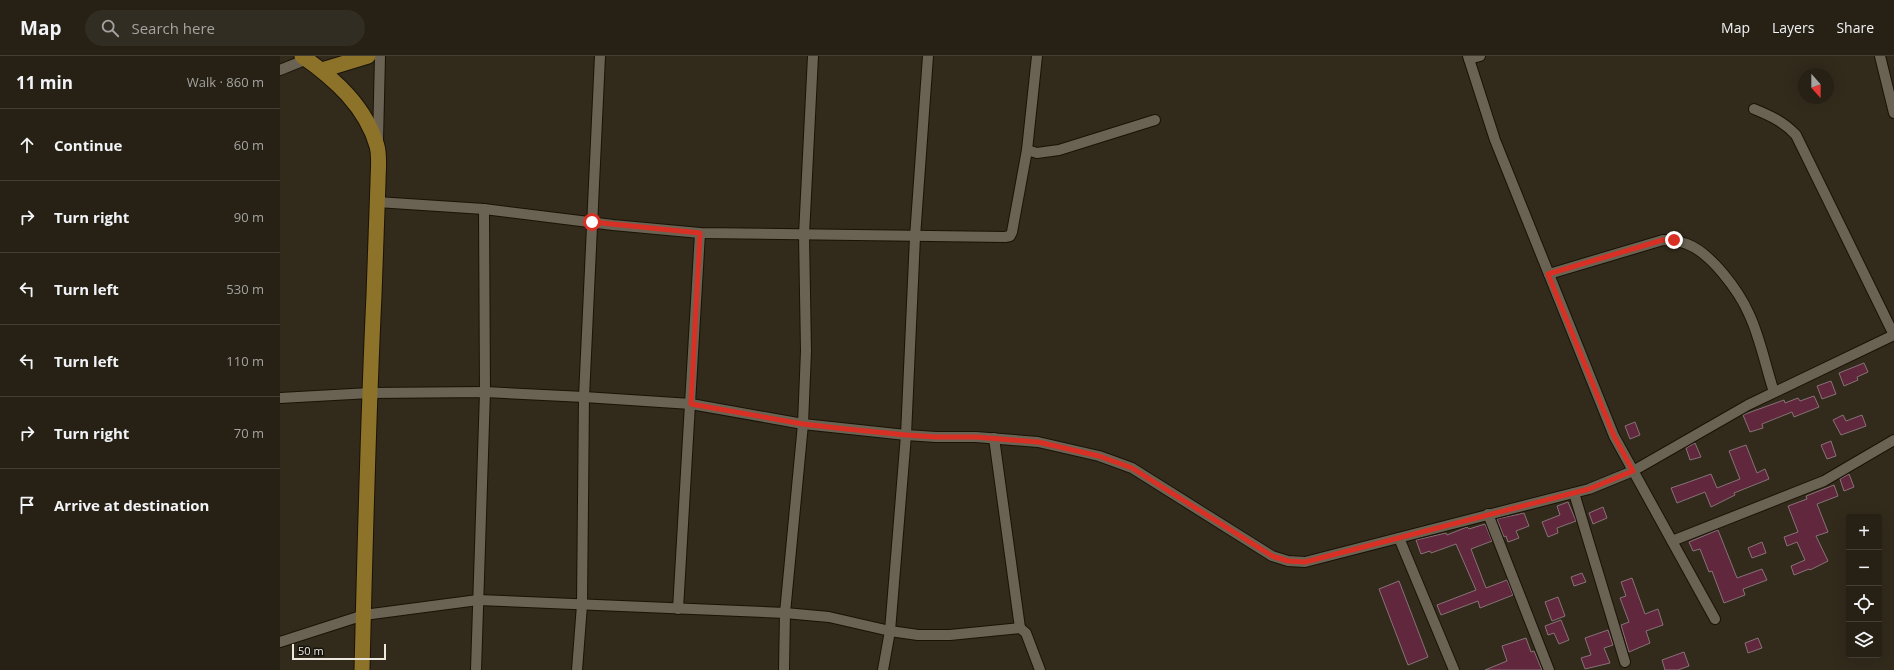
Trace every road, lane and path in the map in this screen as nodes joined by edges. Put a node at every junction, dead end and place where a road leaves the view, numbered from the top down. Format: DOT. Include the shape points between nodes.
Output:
graph roads {
  1 [pos="368,56"];
  2 [pos="380,56"];
  3 [pos="600,56"];
  4 [pos="813,56"];
  5 [pos="928,56"];
  6 [pos="1037,56"];
  7 [pos="1480,56"];
  8 [pos="1880,56"];
  9 [pos="305,58"];
  10 [pos="1468,58"];
  11 [pos="280,70"];
  12 [pos="322,70"];
  13 [pos="1891,89"];
  14 [pos="1754,109"];
  15 [pos="1894,113"];
  16 [pos="1155,120"];
  17 [pos="378,149"];
  18 [pos="1028,150"];
  19 [pos="377,202"];
  20 [pos="484,209"];
  21 [pos="592,222"];
  22 [pos="700,233"];
  23 [pos="804,236"];
  24 [pos="915,237"];
  25 [pos="1548,274"];
  26 [pos="1894,335"];
  27 [pos="485,392"];
  28 [pos="1774,392"];
  29 [pos="370,393"];
  30 [pos="584,397"];
  31 [pos="280,398"];
  32 [pos="691,404"];
  33 [pos="803,424"];
  34 [pos="906,435"];
  35 [pos="994,438"];
  36 [pos="1894,440"];
  37 [pos="1633,471"];
  38 [pos="1574,493"];
  39 [pos="1488,514"];
  40 [pos="1399,538"];
  41 [pos="1672,541"];
  42 [pos="478,600"];
  43 [pos="582,605"];
  44 [pos="678,609"];
  45 [pos="785,613"];
  46 [pos="364,615"];
  47 [pos="1715,619"];
  48 [pos="1020,628"];
  49 [pos="890,631"];
  50 [pos="280,642"];
  51 [pos="1625,662"];
  52 [pos="362,670"];
  53 [pos="476,670"];
  54 [pos="577,670"];
  55 [pos="784,670"];
  56 [pos="883,670"];
  57 [pos="1040,670"];
  58 [pos="1454,670"];
  59 [pos="1549,670"];
  1 -- 12 [label="main road"];
  2 -- 17 [label="street"];
  3 -- 21 [label="street"];
  4 -- 23 [label="street"];
  5 -- 24 [label="street"];
  6 -- 18 [label="street"];
  7 -- 10 [label="street"];
  8 -- 13 [label="street"];
  9 -- 11 [label="street"];
  9 -- 12 [label="main road"];
  10 -- 25 [label="street" via="1495,140"];
  12 -- 17 [label="main road" via="346,93 363,115 372,130"];
  13 -- 15 [label="street"];
  14 -- 26 [label="street" via="1776,118 1796,135"];
  16 -- 18 [label="street" via="1059,150 1037,153"];
  17 -- 19 [label="main road"];
  18 -- 24 [label="street" via="1010,236"];
  19 -- 20 [label="street"];
  19 -- 29 [label="main road"];
  20 -- 21 [label="street"];
  20 -- 27 [label="street"];
  21 -- 22 [label="street"];
  21 -- 30 [label="street"];
  22 -- 23 [label="street"];
  22 -- 32 [label="street"];
  23 -- 24 [label="street"];
  23 -- 33 [label="street" via="806,351"];
  24 -- 34 [label="street"];
  25 -- 28 [label="street" via="1663,240 1688,244 1706,256 1731,284 1749,314"];
  25 -- 37 [label="street" via="1614,436"];
  26 -- 28 [label="street"];
  27 -- 29 [label="street"];
  27 -- 30 [label="street"];
  27 -- 42 [label="street"];
  28 -- 37 [label="street"];
  29 -- 31 [label="street"];
  29 -- 46 [label="main road"];
  30 -- 32 [label="street"];
  30 -- 43 [label="street"];
  32 -- 33 [label="street"];
  32 -- 44 [label="street"];
  33 -- 34 [label="street"];
  33 -- 45 [label="street"];
  34 -- 35 [label="street"];
  34 -- 49 [label="street"];
  35 -- 40 [label="street" via="1038,442 1099,456 1132,468 1272,556 1288,561 1305,562"];
  35 -- 48 [label="street"];
  36 -- 41 [label="street" via="1824,481"];
  37 -- 38 [label="street"];
  37 -- 41 [label="street"];
  38 -- 39 [label="street"];
  38 -- 51 [label="street"];
  39 -- 40 [label="street"];
  39 -- 59 [label="street"];
  40 -- 58 [label="street"];
  41 -- 47 [label="street"];
  42 -- 43 [label="street"];
  42 -- 46 [label="street"];
  42 -- 53 [label="street"];
  43 -- 44 [label="street"];
  43 -- 54 [label="street"];
  44 -- 45 [label="street"];
  45 -- 49 [label="street" via="829,617"];
  45 -- 55 [label="street"];
  46 -- 50 [label="street"];
  46 -- 52 [label="main road"];
  48 -- 49 [label="street" via="950,635 918,635"];
  48 -- 57 [label="street" via="1026,633"];
  49 -- 56 [label="street"];
}
